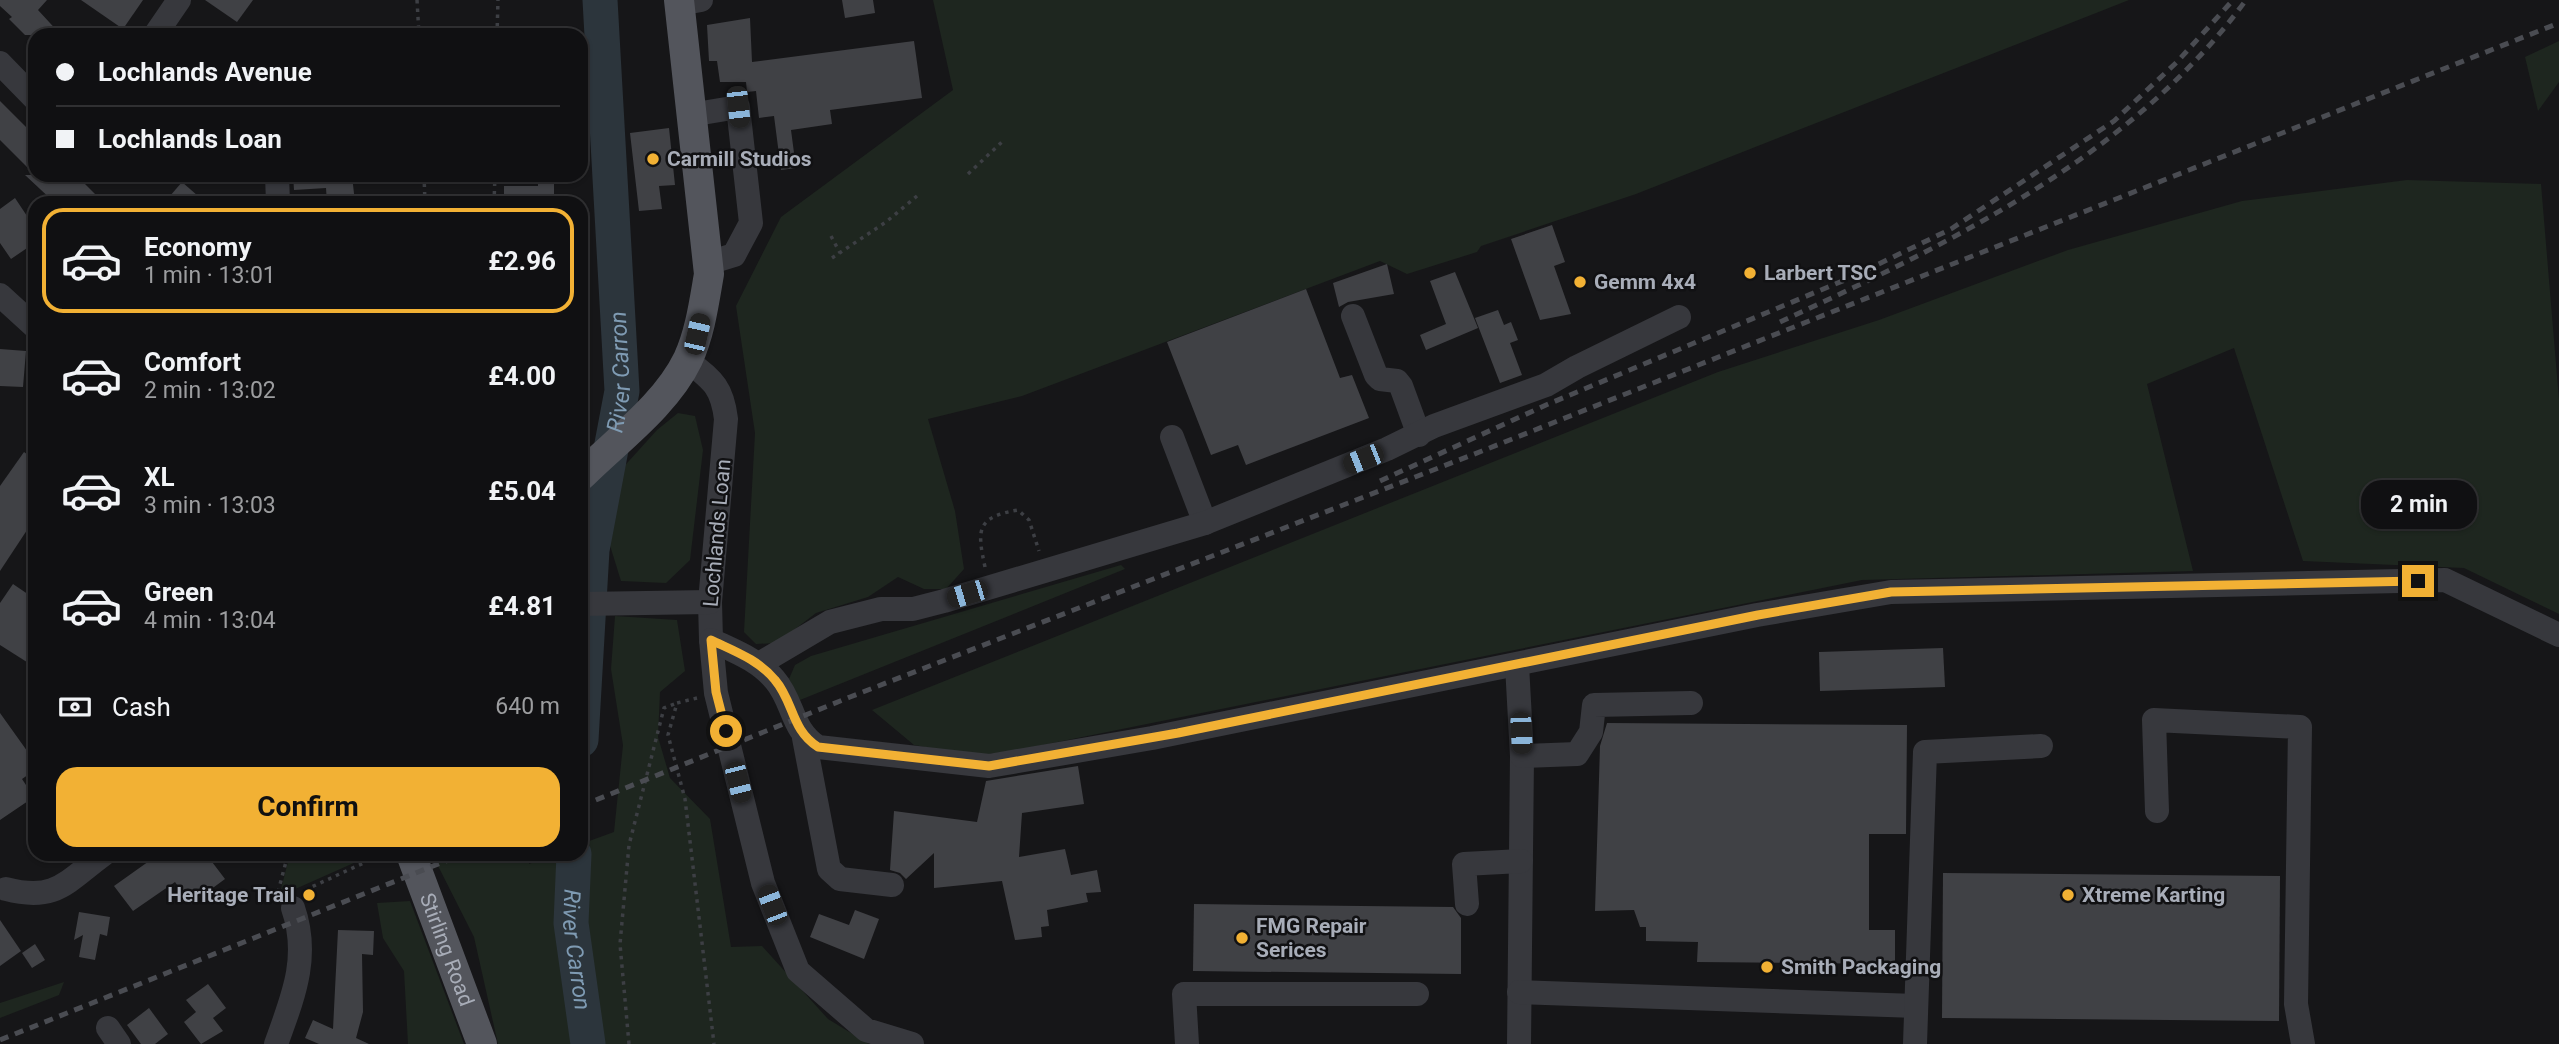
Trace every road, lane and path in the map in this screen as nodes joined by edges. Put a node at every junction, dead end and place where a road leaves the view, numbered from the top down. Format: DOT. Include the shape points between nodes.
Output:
graph roads {
  1 [pos="179,0"];
  2 [pos="417,0"];
  3 [pos="498,0"];
  4 [pos="686,1"];
  5 [pos="160,28"];
  6 [pos="419,28"];
  7 [pos="497,28"];
  8 [pos="0,63"];
  9 [pos="28,92"];
  10 [pos="690,115"];
  11 [pos="1004,140"];
  12 [pos="968,174"];
  13 [pos="917,196"];
  14 [pos="831,236"];
  15 [pos="840,253"];
  16 [pos="832,258"];
  17 [pos="708,263"];
  18 [pos="0,295"];
  19 [pos="1353,316"];
  20 [pos="1679,317"];
  21 [pos="28,321"];
  22 [pos="687,360"];
  23 [pos="1419,435"];
  24 [pos="1172,437"];
  25 [pos="588,469"];
  26 [pos="1205,523"];
  27 [pos="1046,570"];
  28 [pos="990,587"];
  29 [pos="710,602"];
  30 [pos="588,604"];
  31 [pos="2559,635"];
  32 [pos="711,640"];
  33 [pos="759,664"];
  34 [pos="1517,665"];
  35 [pos="716,692"];
  36 [pos="677,703"];
  37 [pos="1691,703"];
  38 [pos="804,738"];
  39 [pos="2042,746"];
  40 [pos="1522,756"];
  41 [pos="2157,811"];
  42 [pos="94,861"];
  43 [pos="286,861"];
  44 [pos="368,861"];
  45 [pos="414,861"];
  46 [pos="1521,861"];
  47 [pos="892,885"];
  48 [pos="2,886"];
  49 [pos="288,904"];
  50 [pos="1466,904"];
  51 [pos="1519,992"];
  52 [pos="1418,994"];
  53 [pos="1916,1006"];
  54 [pos="276,1044"];
  55 [pos="482,1044"];
  56 [pos="629,1044"];
  57 [pos="714,1044"];
  58 [pos="912,1044"];
  59 [pos="1187,1044"];
  60 [pos="1519,1044"];
  61 [pos="1915,1044"];
  62 [pos="2303,1044"];
  1 -- 5 [label="street"];
  2 -- 6 [label="path"];
  3 -- 7 [label="path"];
  4 -- 10 [label="main road"];
  8 -- 9 [label="street"];
  10 -- 17 [label="main road"];
  10 -- 17 [label="street" via="738,107 751,223 734,255"];
  11 -- 12 [label="path"];
  13 -- 15 [label="path"];
  14 -- 15 [label="path"];
  15 -- 16 [label="path"];
  17 -- 22 [label="main road" via="703,308"];
  18 -- 21 [label="street"];
  19 -- 23 [label="street" via="1376,375 1401,386"];
  20 -- 23 [label="street" via="1546,385"];
  22 -- 25 [label="main road" via="659,399"];
  22 -- 29 [label="street, Lochlands Loan" via="717,385 726,419"];
  23 -- 26 [label="street"];
  24 -- 26 [label="street"];
  26 -- 27 [label="street"];
  27 -- 28 [label="street"];
  27 -- 28 [label="path" via="1029,520 1018,510 998,513 982,525 978,536"];
  28 -- 33 [label="street" via="913,609 881,609 830,622"];
  29 -- 30 [label="street"];
  29 -- 32 [label="street, Lochlands Loan"];
  31 -- 34 [label="street" via="2445,580 2021,588 1891,592"];
  32 -- 33 [label="street"];
  32 -- 35 [label="street, Lochlands Loan"];
  33 -- 38 [label="street" via="777,682"];
  34 -- 38 [label="street" via="989,766 818,747"];
  34 -- 40 [label="street"];
  35 -- 36 [label="path"];
  35 -- 58 [label="street, Lochlands Loan" via="764,883 798,971 866,1030"];
  36 -- 56 [label="path" via="664,708 629,845 620,944"];
  36 -- 57 [label="path" via="668,735 685,799"];
  37 -- 40 [label="street" via="1594,705 1591,732 1577,754"];
  38 -- 47 [label="street" via="829,869 840,880"];
  39 -- 53 [label="street" via="1925,752"];
  40 -- 46 [label="street"];
  41 -- 62 [label="street" via="2154,720 2300,727 2296,1004"];
  42 -- 48 [label="street" via="45,894 32,896"];
  43 -- 49 [label="path" via="277,894"];
  44 -- 49 [label="path"];
  45 -- 55 [label="main road, Stirling Road"];
  46 -- 50 [label="street" via="1464,864"];
  46 -- 51 [label="street"];
  49 -- 54 [label="street" via="301,930 302,953 298,984"];
  51 -- 53 [label="street"];
  51 -- 60 [label="street"];
  52 -- 59 [label="street" via="1184,994"];
  53 -- 61 [label="street"];
}
